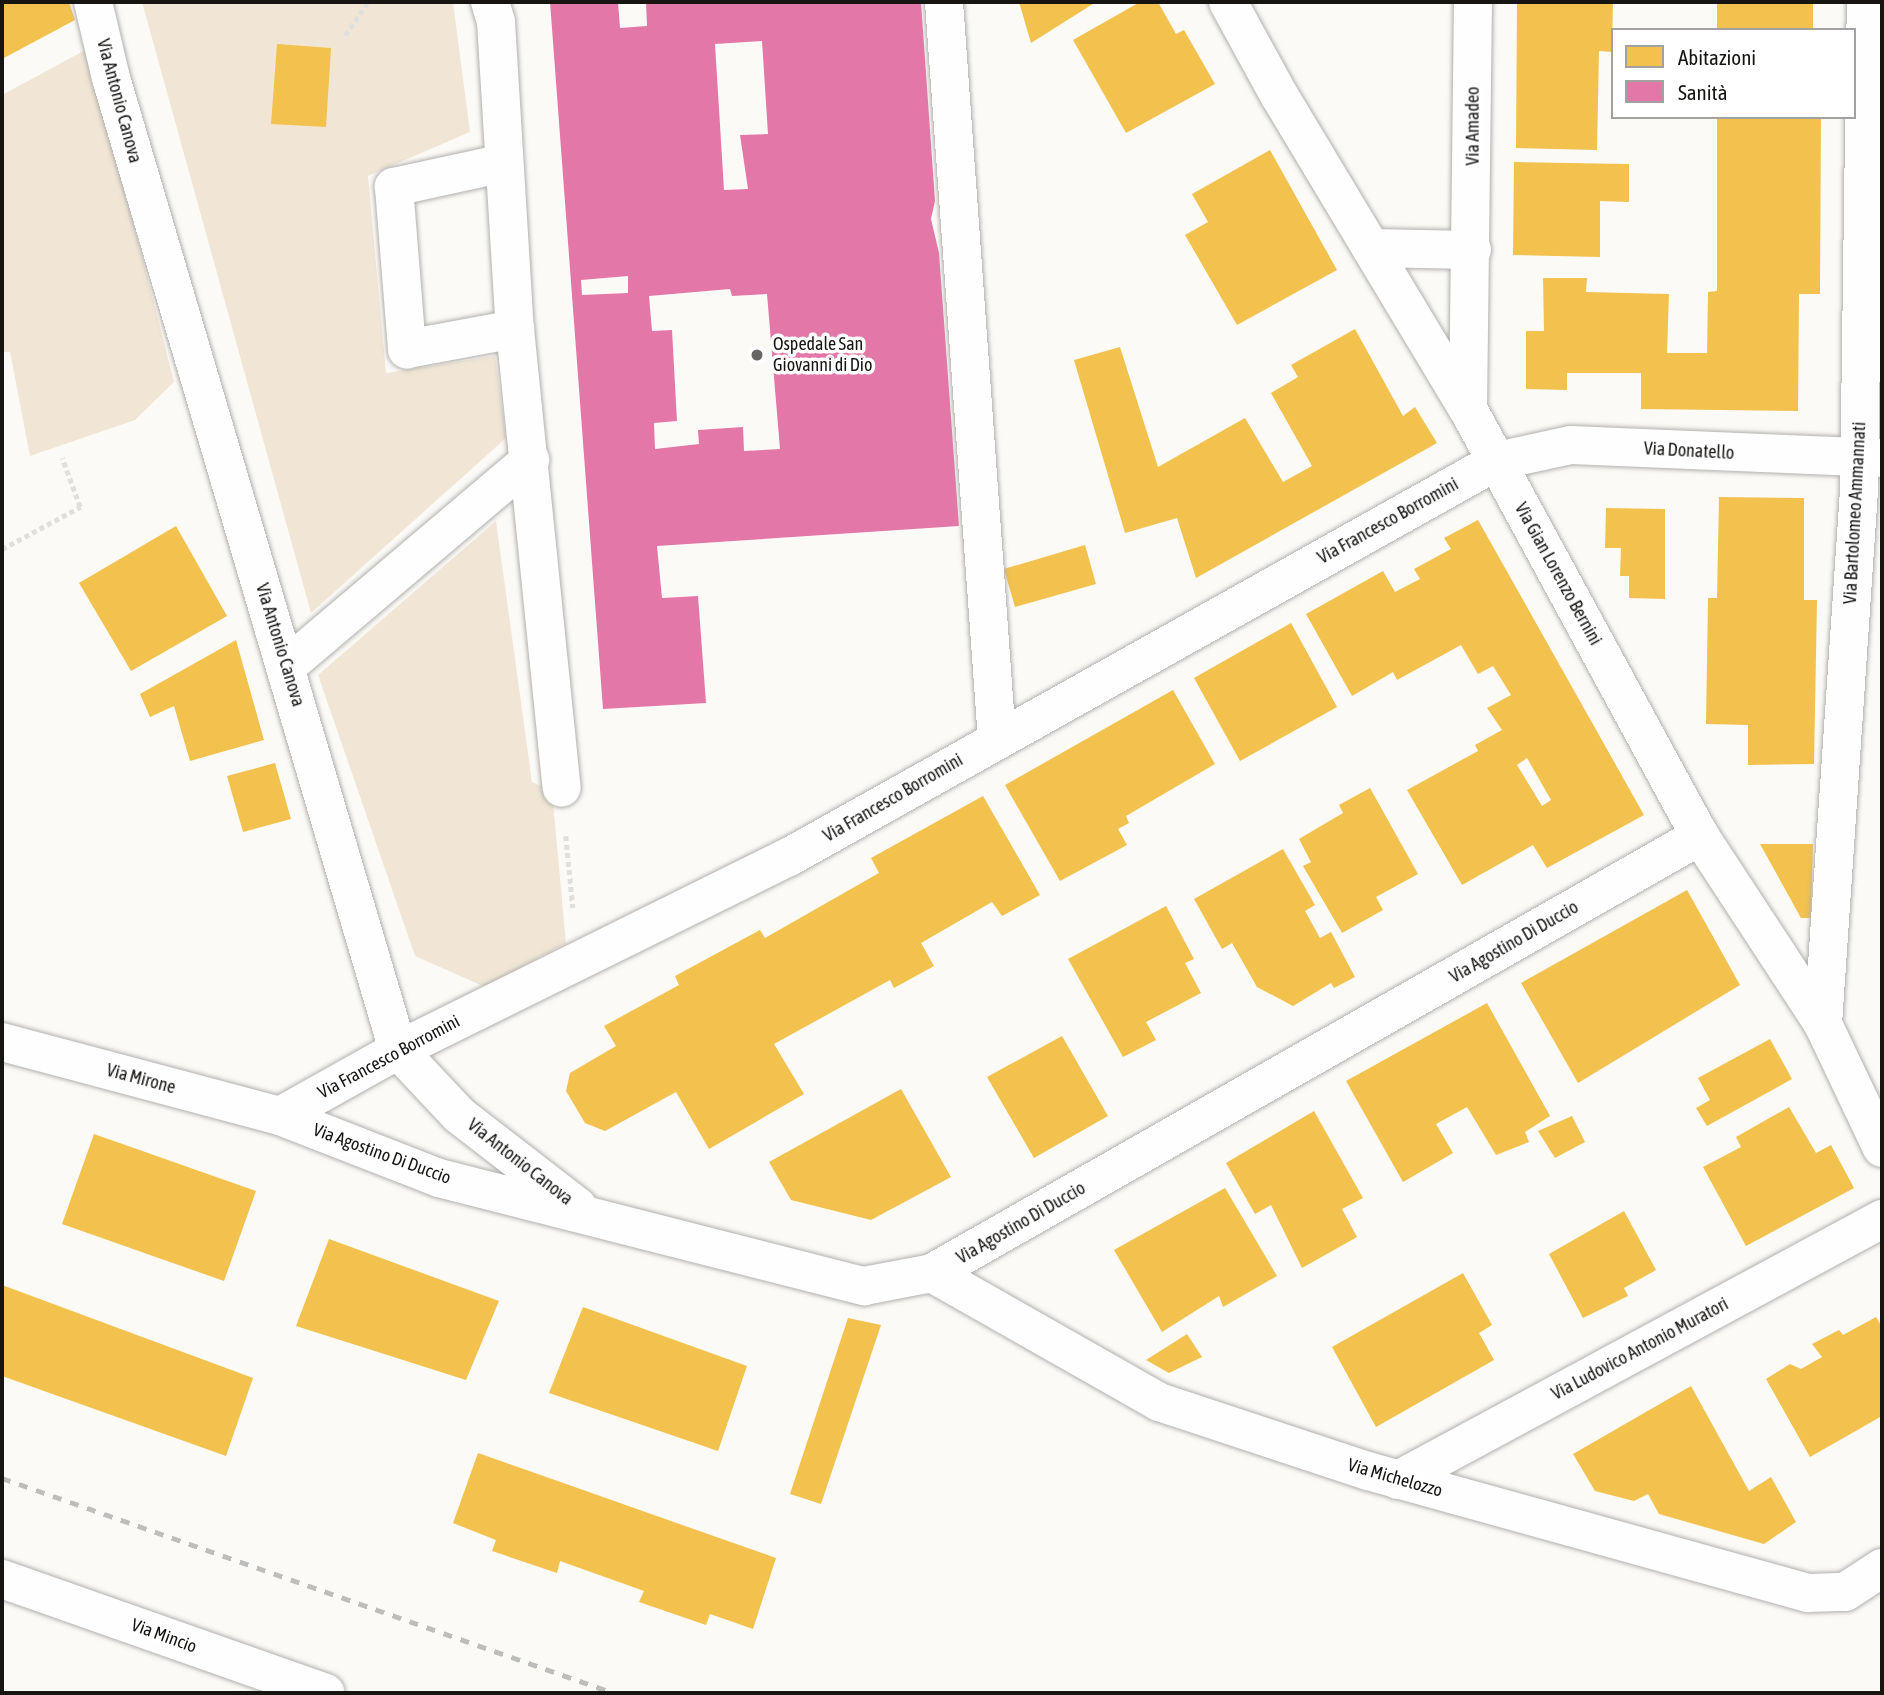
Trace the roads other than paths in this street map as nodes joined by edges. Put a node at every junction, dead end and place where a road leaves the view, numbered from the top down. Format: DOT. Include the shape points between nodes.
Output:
graph roads {
  1 [pos="93,2"];
  2 [pos="490,2"];
  3 [pos="944,2"];
  4 [pos="1228,2"];
  5 [pos="1474,2"];
  6 [pos="1866,2"];
  7 [pos="505,163"];
  8 [pos="1371,248"];
  9 [pos="1472,250"];
  10 [pos="515,329"];
  11 [pos="1468,409"];
  12 [pos="1871,459"];
  13 [pos="530,460"];
  14 [pos="1497,461"];
  15 [pos="287,666"];
  16 [pos="997,739"];
  17 [pos="562,788"];
  18 [pos="1700,836"];
  19 [pos="1822,1024"];
  20 [pos="2,1042"];
  21 [pos="398,1050"];
  22 [pos="280,1116"];
  23 [pos="1882,1148"];
  24 [pos="584,1212"];
  25 [pos="1882,1219"];
  26 [pos="932,1273"];
  27 [pos="1398,1480"];
  28 [pos="1882,1568"];
  29 [pos="2,1578"];
  30 [pos="309,1691"];
  1 -- 15 [label="street, Via Antonio Canova" via="111,78"];
  2 -- 7 [label="street" via="496,22"];
  3 -- 16 [label="street"];
  4 -- 8 [label="street, Via Gian Lorenzo Bernini"];
  5 -- 9 [label="street, Via Amadeo"];
  6 -- 12 [label="street, Via Bartolomeo Ammannati"];
  7 -- 10 [label="street"];
  7 -- 10 [label="street" via="394,187 407,349"];
  8 -- 9 [label="street"];
  8 -- 11 [label="street, Via Gian Lorenzo Bernini"];
  9 -- 11 [label="street, Via Amadeo"];
  10 -- 13 [label="street"];
  11 -- 14 [label="street, Via Gian Lorenzo Bernini"];
  12 -- 14 [label="street, Via Donatello" via="1571,445"];
  12 -- 19 [label="street, Via Bartolomeo Ammannati"];
  13 -- 15 [label="street"];
  13 -- 17 [label="street"];
  14 -- 16 [label="street, Via Francesco Borromini"];
  14 -- 18 [label="street, Via Gian Lorenzo Bernini"];
  15 -- 21 [label="street, Via Antonio Canova"];
  16 -- 21 [label="street, Via Francesco Borromini" via="789,856"];
  18 -- 19 [label="street, Via Gian Lorenzo Bernini"];
  18 -- 26 [label="street, Via Agostino Di Duccio"];
  19 -- 23 [label="street, Via Gian Lorenzo Bernini"];
  20 -- 22 [label="street, Via Mirone"];
  21 -- 22 [label="street, Via Francesco Borromini"];
  21 -- 24 [label="street, Via Antonio Canova" via="459,1115"];
  22 -- 24 [label="street, Via Agostino Di Duccio" via="439,1178"];
  24 -- 26 [label="street, Via Agostino Di Duccio" via="750,1260 864,1286"];
  25 -- 27 [label="street, Via Ludovico Antonio Muratori"];
  26 -- 27 [label="street, Via Michelozzo" via="1159,1402"];
  27 -- 28 [label="street, Via Michelozzo" via="1808,1593 1845,1591"];
  29 -- 30 [label="street, Via Mincio"];
}
